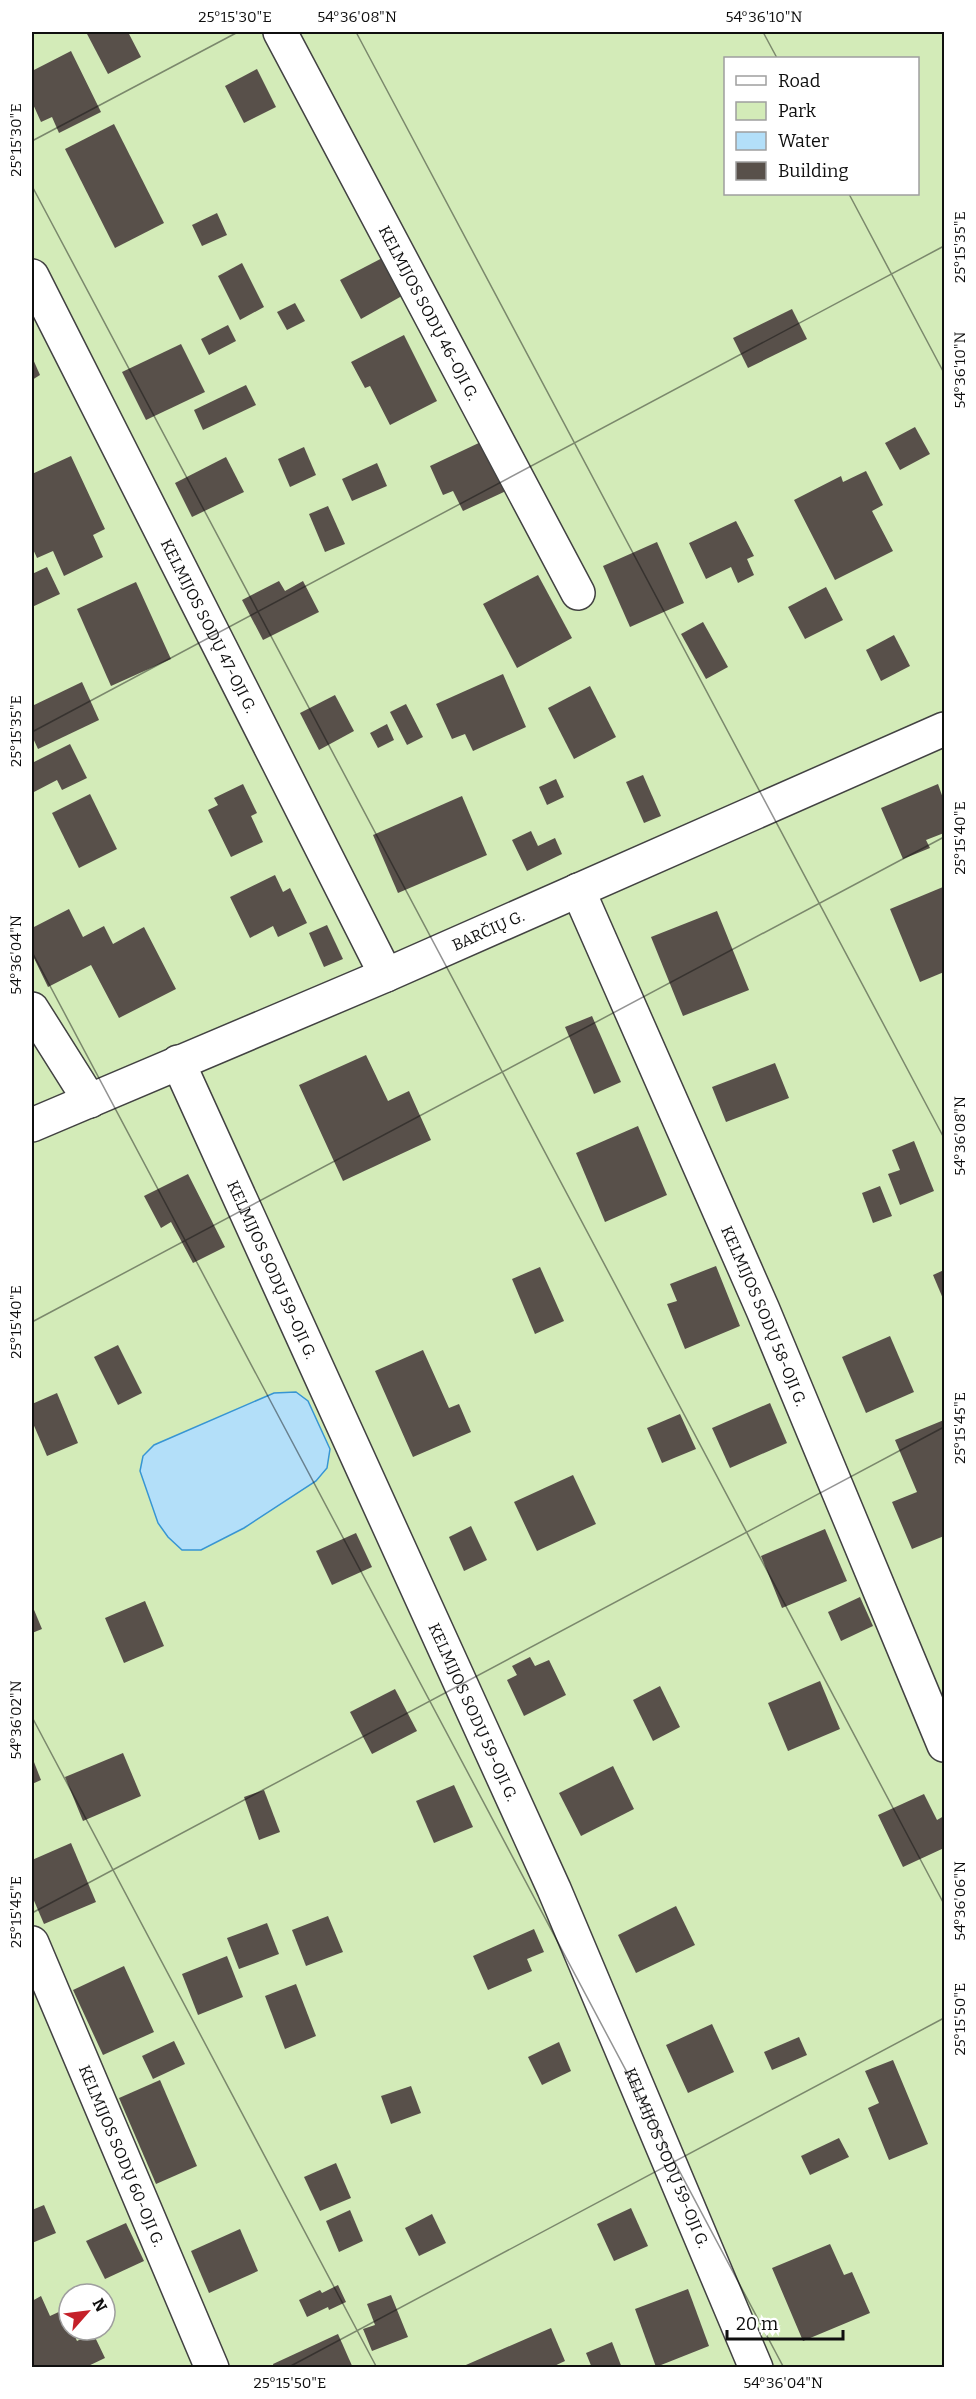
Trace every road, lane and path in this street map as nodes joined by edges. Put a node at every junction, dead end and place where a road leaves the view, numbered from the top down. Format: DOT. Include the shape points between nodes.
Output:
graph roads {
  1 [pos="280,32"];
  2 [pos="32,276"];
  3 [pos="578,593"];
  4 [pos="945,729"];
  5 [pos="578,890"];
  6 [pos="386,975"];
  7 [pos="32,1009"];
  8 [pos="178,1062"];
  9 [pos="90,1101"];
  10 [pos="32,1125"];
  11 [pos="945,1745"];
  12 [pos="32,1943"];
  13 [pos="212,2367"];
  14 [pos="756,2367"];
  1 -- 3 [label="street, KELMIJOS SODŲ 46-OJI G."];
  2 -- 6 [label="street, KELMIJOS SODŲ 47-OJI G."];
  4 -- 5 [label="street, BARČIŲ G."];
  5 -- 6 [label="street, BARČIŲ G."];
  5 -- 11 [label="street, KELMIJOS SODŲ 58-OJI G." via="763,1310"];
  6 -- 8 [label="street, BARČIŲ G."];
  7 -- 9 [label="street"];
  8 -- 9 [label="street, BARČIŲ G."];
  8 -- 14 [label="street, KELMIJOS SODŲ 59-OJI G." via="554,1889"];
  9 -- 10 [label="street, BARČIŲ G."];
  12 -- 13 [label="street, KELMIJOS SODŲ 60-OJI G."];
}
